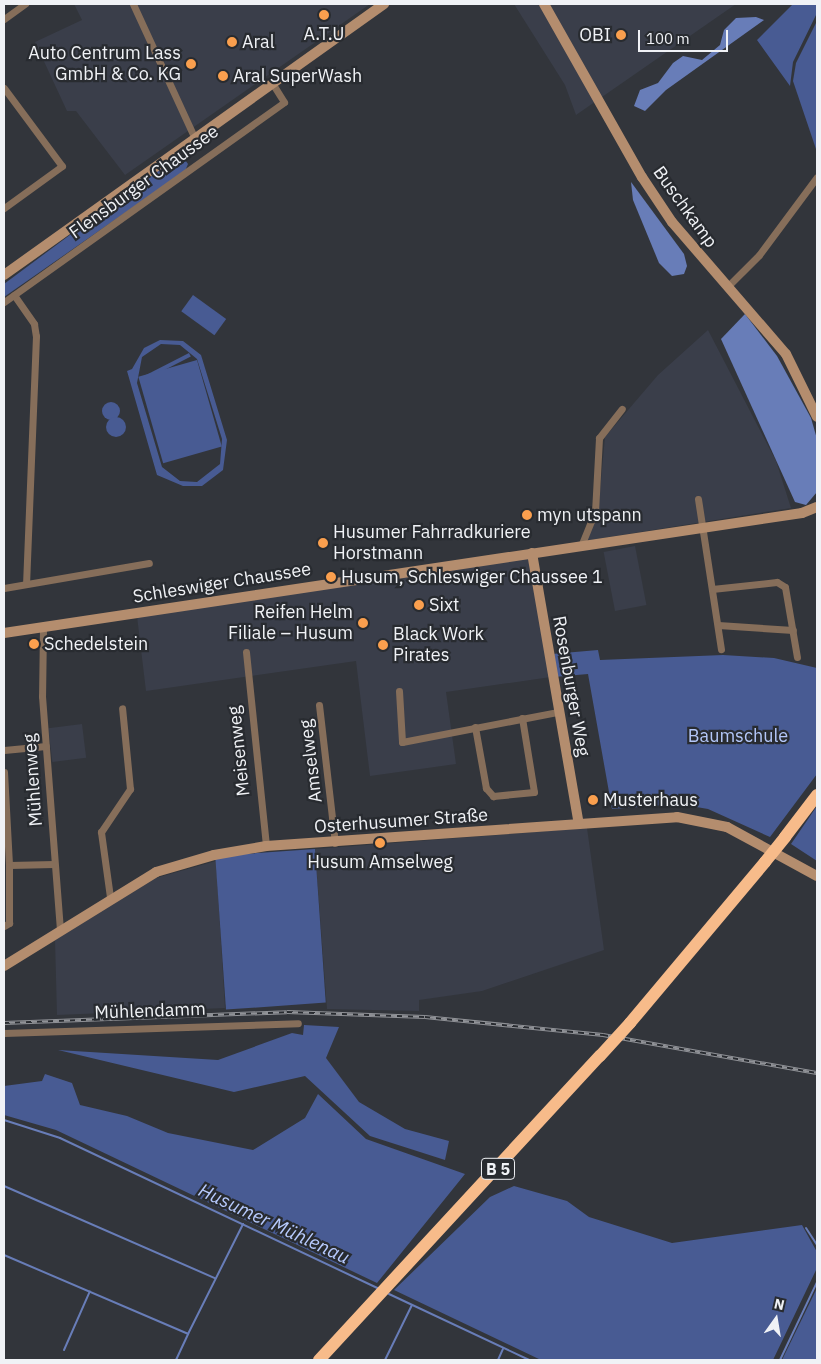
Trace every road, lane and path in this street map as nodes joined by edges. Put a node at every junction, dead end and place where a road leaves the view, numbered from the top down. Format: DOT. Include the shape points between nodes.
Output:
graph roads {
  1 [pos="25,4"];
  2 [pos="133,4"];
  3 [pos="384,4"];
  4 [pos="544,4"];
  5 [pos="4,20"];
  6 [pos="272,83"];
  7 [pos="4,88"];
  8 [pos="195,139"];
  9 [pos="817,177"];
  10 [pos="4,208"];
  11 [pos="4,276"];
  12 [pos="727,287"];
  13 [pos="14,295"];
  14 [pos="4,302"];
  15 [pos="622,409"];
  16 [pos="817,417"];
  17 [pos="698,499"];
  18 [pos="817,507"];
  19 [pos="802,513"];
  20 [pos="817,514"];
  21 [pos="703,528"];
  22 [pos="581,546"];
  23 [pos="532,553"];
  24 [pos="149,563"];
  25 [pos="26,583"];
  26 [pos="4,588"];
  27 [pos="712,589"];
  28 [pos="718,625"];
  29 [pos="43,628"];
  30 [pos="793,630"];
  31 [pos="4,634"];
  32 [pos="721,649"];
  33 [pos="246,652"];
  34 [pos="797,657"];
  35 [pos="399,691"];
  36 [pos="319,705"];
  37 [pos="122,708"];
  38 [pos="558,712"];
  39 [pos="522,718"];
  40 [pos="475,727"];
  41 [pos="46,746"];
  42 [pos="4,750"];
  43 [pos="4,772"];
  44 [pos="817,795"];
  45 [pos="579,824"];
  46 [pos="335,843"];
  47 [pos="266,846"];
  48 [pos="54,864"];
  49 [pos="9,866"];
  50 [pos="817,876"];
  51 [pos="110,897"];
  52 [pos="4,926"];
  53 [pos="60,928"];
  54 [pos="4,966"];
  55 [pos="298,1023"];
  56 [pos="4,1033"];
  57 [pos="319,1360"];
  1 -- 5 [label="street"];
  2 -- 8 [label="street"];
  3 -- 6 [label="street, Flensburger Chaussee"];
  4 -- 12 [label="street, Buschkamp" via="642,177 672,222"];
  6 -- 8 [label="street, Flensburger Chaussee"];
  6 -- 13 [label="street, Flensburger Chaussee" via="284,102"];
  7 -- 10 [label="street" via="62,166"];
  8 -- 11 [label="street, Flensburger Chaussee"];
  9 -- 12 [label="street" via="759,254"];
  12 -- 16 [label="street, Buschkamp" via="786,354"];
  13 -- 14 [label="street, Flensburger Chaussee"];
  13 -- 25 [label="street" via="34,324 36,336"];
  15 -- 22 [label="street" via="599,438 595,512"];
  17 -- 21 [label="street"];
  18 -- 19 [label="street, Schleswiger Chaussee"];
  19 -- 20 [label="street, Schleswiger Chaussee"];
  19 -- 21 [label="street, Schleswiger Chaussee"];
  21 -- 22 [label="street, Schleswiger Chaussee"];
  21 -- 27 [label="street"];
  22 -- 23 [label="street, Schleswiger Chaussee"];
  23 -- 29 [label="street, Schleswiger Chaussee"];
  23 -- 38 [label="street, Rosenburger Weg"];
  24 -- 25 [label="street" via="56,582"];
  25 -- 26 [label="street" via="22,588"];
  27 -- 28 [label="street"];
  27 -- 30 [label="street" via="777,582 786,588"];
  28 -- 30 [label="street"];
  28 -- 32 [label="street"];
  29 -- 31 [label="street, Schleswiger Chaussee"];
  29 -- 41 [label="street, Mühlenweg"];
  30 -- 34 [label="street"];
  33 -- 47 [label="street, Meisenweg"];
  35 -- 40 [label="street" via="402,742"];
  36 -- 46 [label="street, Amselweg"];
  37 -- 51 [label="street" via="130,789 101,832"];
  38 -- 39 [label="street"];
  38 -- 45 [label="street, Rosenburger Weg"];
  39 -- 40 [label="street"];
  39 -- 40 [label="street" via="534,792 493,796 486,788"];
  41 -- 42 [label="street"];
  41 -- 48 [label="street, Mühlenweg"];
  43 -- 49 [label="street"];
  44 -- 57 [label="highway, B 5, bridge" via="630,1023"];
  45 -- 46 [label="street, Osterhusumer Straße"];
  45 -- 50 [label="street, Osterhusumer Straße" via="668,817 705,821 758,841"];
  46 -- 47 [label="street, Osterhusumer Straße"];
  47 -- 51 [label="street, Osterhusumer Straße" via="220,854 156,872"];
  48 -- 49 [label="street"];
  48 -- 53 [label="street, Mühlenweg"];
  49 -- 52 [label="street" via="9,923"];
  51 -- 53 [label="street, Osterhusumer Straße"];
  53 -- 54 [label="street, Osterhusumer Straße"];
  55 -- 56 [label="street, Mühlendamm"];
}
